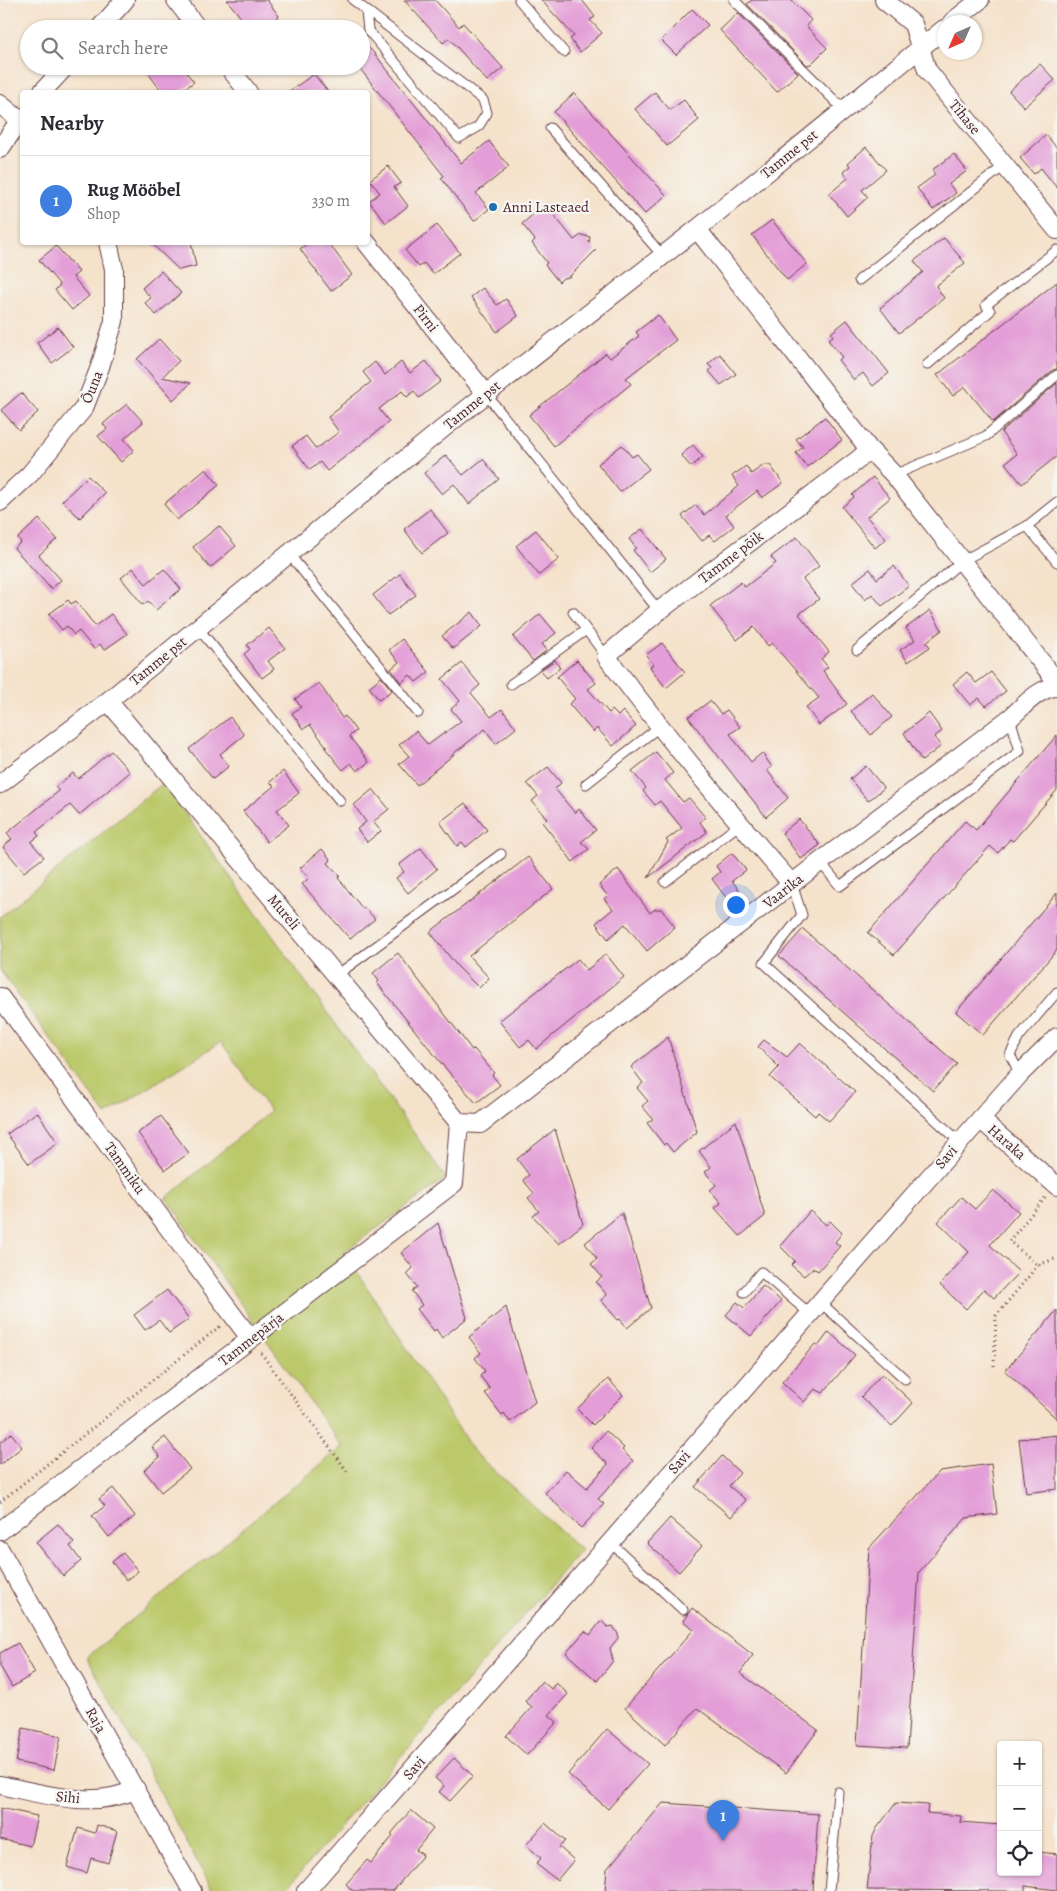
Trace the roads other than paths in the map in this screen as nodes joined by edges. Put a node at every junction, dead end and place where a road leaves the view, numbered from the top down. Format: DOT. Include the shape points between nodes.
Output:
graph roads {
  1 [pos="125,0"];
  2 [pos="176,0"];
  3 [pos="353,0"];
  4 [pos="518,0"];
  5 [pos="734,0"];
  6 [pos="884,0"];
  7 [pos="980,0"];
  8 [pos="366,11"];
  9 [pos="961,15"];
  10 [pos="107,20"];
  11 [pos="191,20"];
  12 [pos="367,20"];
  13 [pos="370,32"];
  14 [pos="937,35"];
  15 [pos="920,48"];
  16 [pos="564,52"];
  17 [pos="58,75"];
  18 [pos="235,75"];
  19 [pos="44,90"];
  20 [pos="246,90"];
  21 [pos="0,104"];
  22 [pos="844,110"];
  23 [pos="20,119"];
  24 [pos="20,123"];
  25 [pos="550,128"];
  26 [pos="0,149"];
  27 [pos="1004,165"];
  28 [pos="697,229"];
  29 [pos="1057,230"];
  30 [pos="109,245"];
  31 [pos="368,245"];
  32 [pos="1057,250"];
  33 [pos="663,256"];
  34 [pos="859,280"];
  35 [pos="927,365"];
  36 [pos="1057,375"];
  37 [pos="486,394"];
  38 [pos="869,448"];
  39 [pos="894,475"];
  40 [pos="0,502"];
  41 [pos="1057,502"];
  42 [pos="1028,526"];
  43 [pos="289,554"];
  44 [pos="962,561"];
  45 [pos="1057,562"];
  46 [pos="574,612"];
  47 [pos="659,612"];
  48 [pos="198,628"];
  49 [pos="586,630"];
  50 [pos="858,650"];
  51 [pos="606,656"];
  52 [pos="1057,682"];
  53 [pos="511,684"];
  54 [pos="1057,687"];
  55 [pos="108,701"];
  56 [pos="418,713"];
  57 [pos="1010,718"];
  58 [pos="660,727"];
  59 [pos="0,784"];
  60 [pos="586,784"];
  61 [pos="340,801"];
  62 [pos="740,824"];
  63 [pos="501,854"];
  64 [pos="820,862"];
  65 [pos="665,882"];
  66 [pos="792,884"];
  67 [pos="337,975"];
  68 [pos="1057,992"];
  69 [pos="0,997"];
  70 [pos="1057,1037"];
  71 [pos="1020,1074"];
  72 [pos="980,1119"];
  73 [pos="459,1123"];
  74 [pos="960,1142"];
  75 [pos="1051,1191"];
  76 [pos="744,1292"];
  77 [pos="814,1308"];
  78 [pos="250,1338"];
  79 [pos="905,1379"];
  80 [pos="0,1532"];
  81 [pos="610,1542"];
  82 [pos="0,1550"];
  83 [pos="683,1610"];
  84 [pos="0,1785"];
  85 [pos="136,1789"];
  86 [pos="838,1792"];
  87 [pos="192,1891"];
  88 [pos="306,1891"];
  89 [pos="830,1891"];
  1 -- 10 [label="street"];
  2 -- 11 [label="street"];
  3 -- 8 [label="lane"];
  4 -- 16 [label="lane"];
  5 -- 22 [label="lane"];
  6 -- 15 [label="street, Tihase" via="913,24"];
  7 -- 9 [label="street"];
  8 -- 12 [label="lane"];
  8 -- 13 [label="lane" via="483,100 487,114 478,128 459,138"];
  14 -- 15 [label="street, Tamme pst"];
  15 -- 22 [label="street, Tamme pst"];
  15 -- 27 [label="street, Tihase" via="927,70"];
  17 -- 19 [label="street"];
  18 -- 20 [label="street"];
  21 -- 23 [label="street"];
  22 -- 28 [label="street, Tamme pst"];
  24 -- 26 [label="street"];
  25 -- 33 [label="lane"];
  27 -- 29 [label="street, Tihase"];
  27 -- 34 [label="lane"];
  28 -- 33 [label="street, Tamme pst"];
  28 -- 38 [label="street"];
  30 -- 40 [label="street, Õuna" via="114,269 114,321 84,408 30,474"];
  31 -- 37 [label="street, Pirni"];
  32 -- 35 [label="lane" via="986,305 990,311"];
  33 -- 37 [label="street, Tamme pst"];
  36 -- 39 [label="lane" via="986,436"];
  37 -- 43 [label="street, Tamme pst"];
  37 -- 47 [label="lane"];
  38 -- 39 [label="street"];
  38 -- 47 [label="street, Tamme põik" via="859,459"];
  39 -- 44 [label="street"];
  41 -- 42 [label="lane"];
  42 -- 44 [label="lane"];
  42 -- 45 [label="lane"];
  43 -- 48 [label="street, Tamme pst"];
  43 -- 56 [label="lane"];
  44 -- 50 [label="lane"];
  44 -- 52 [label="street"];
  46 -- 49 [label="lane"];
  47 -- 51 [label="street, Tamme põik"];
  48 -- 55 [label="street, Tamme pst"];
  48 -- 61 [label="lane"];
  49 -- 51 [label="lane"];
  49 -- 53 [label="lane"];
  51 -- 58 [label="street"];
  54 -- 57 [label="street, Vaarika" via="1049,687"];
  55 -- 59 [label="street, Tamme pst"];
  55 -- 67 [label="street, Mureli"];
  57 -- 64 [label="street, Vaarika"];
  57 -- 64 [label="lane" via="1020,750 840,886"];
  58 -- 60 [label="lane"];
  58 -- 62 [label="street"];
  62 -- 65 [label="lane"];
  62 -- 66 [label="street"];
  63 -- 67 [label="lane"];
  64 -- 66 [label="street, Vaarika"];
  66 -- 73 [label="street, Vaarika" via="480,1124"];
  66 -- 74 [label="lane" via="802,916 764,963"];
  67 -- 73 [label="street, Mureli"];
  68 -- 71 [label="lane" via="1019,1037 1010,1056"];
  69 -- 78 [label="street, Tammiku"];
  70 -- 71 [label="street, Savi"];
  71 -- 72 [label="street, Savi"];
  72 -- 74 [label="street, Savi"];
  72 -- 75 [label="street, Haraka"];
  73 -- 78 [label="street, Tammepärja" via="454,1183"];
  74 -- 77 [label="street, Savi"];
  76 -- 77 [label="lane" via="761,1272"];
  77 -- 79 [label="lane"];
  77 -- 81 [label="street, Savi"];
  78 -- 80 [label="street, Tammepärja"];
  81 -- 83 [label="lane"];
  81 -- 88 [label="street, Savi"];
  82 -- 85 [label="street, Raja"];
  84 -- 85 [label="street, Sihi" via="70,1800 122,1796"];
  85 -- 87 [label="street, Raja"];
  86 -- 89 [label="lane"];
}
